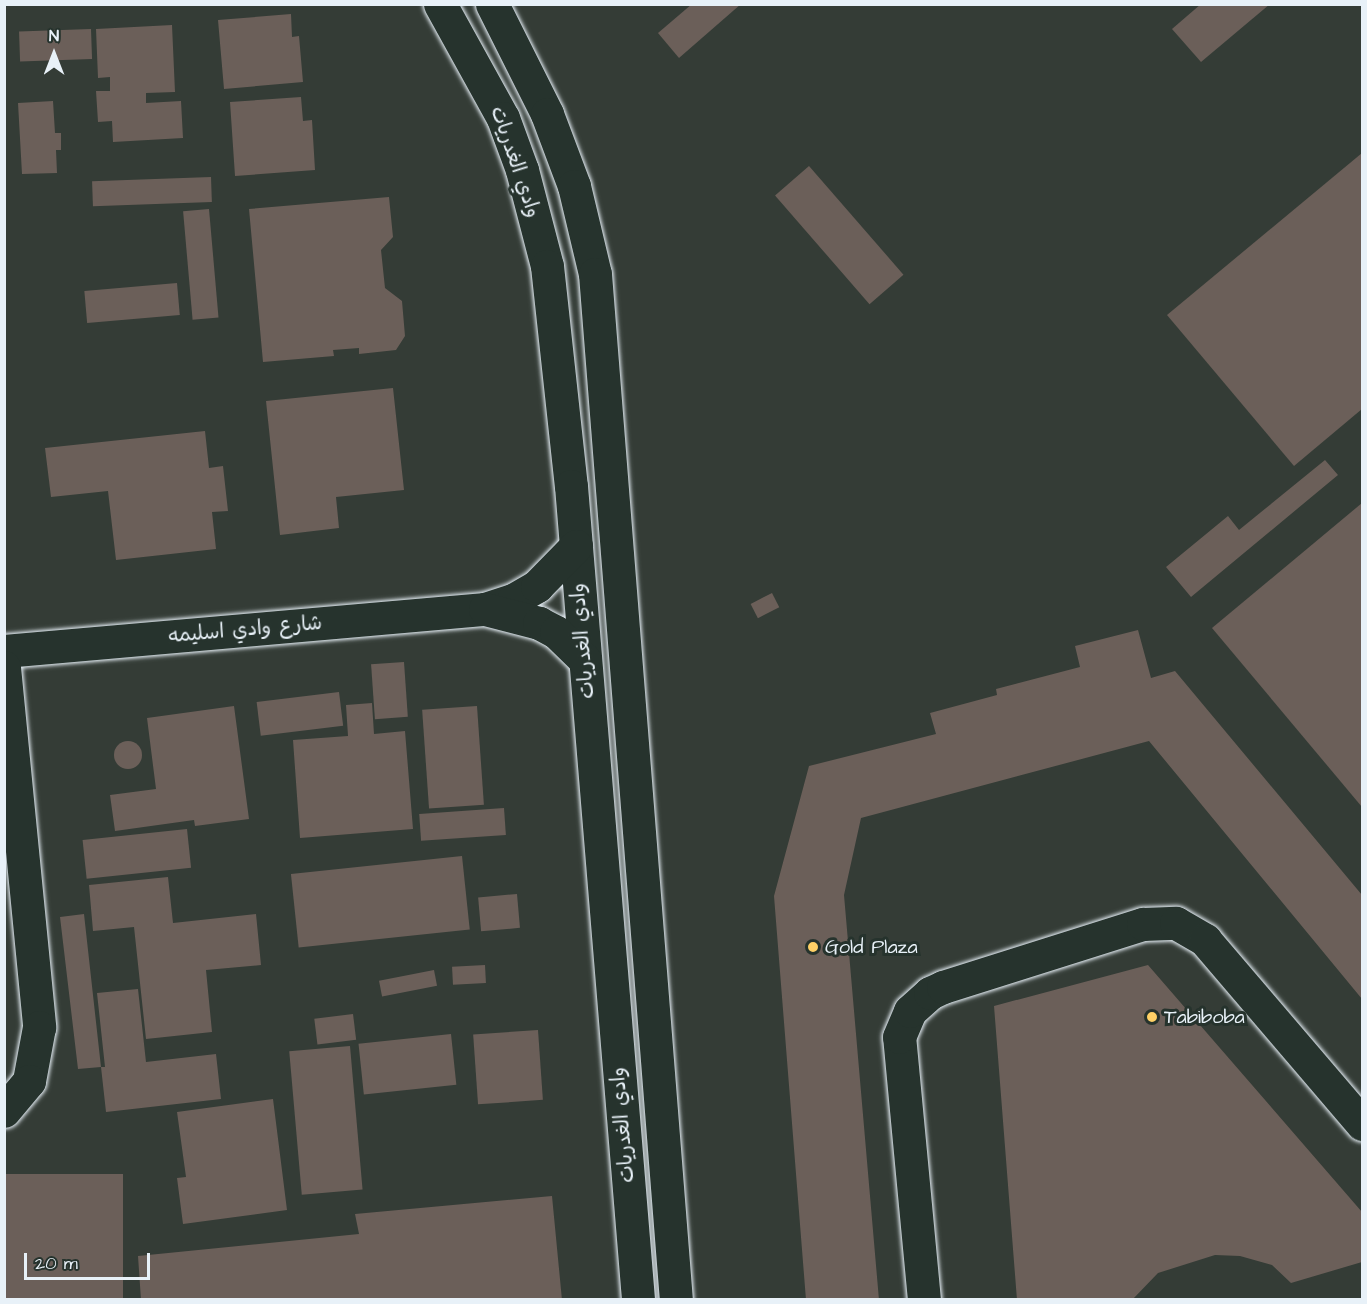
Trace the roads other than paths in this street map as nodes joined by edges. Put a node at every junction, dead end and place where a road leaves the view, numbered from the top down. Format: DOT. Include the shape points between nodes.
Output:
graph roads {
  1 [pos="440,4"];
  2 [pos="492,4"];
  3 [pos="576,546"];
  4 [pos="486,609"];
  5 [pos="4,651"];
  6 [pos="585,660"];
  7 [pos="4,667"];
  8 [pos="4,1111"];
  9 [pos="1362,1124"];
  10 [pos="638,1299"];
  11 [pos="676,1299"];
  12 [pos="924,1299"];
  1 -- 3 [label="street, وادي الغدريات" via="503,118 536,218 547,266"];
  2 -- 11 [label="street, وادي الغدريات" via="551,125 574,186 595,274"];
  3 -- 4 [label="street, شارع وادي اسليمه" via="537,586"];
  3 -- 6 [label="street, وادي الغدريات"];
  4 -- 5 [label="street, شارع وادي اسليمه"];
  4 -- 6 [label="street, شارع وادي اسليمه" via="539,623 556,632"];
  6 -- 10 [label="street, وادي الغدريات"];
  7 -- 8 [label="street" via="39,1027 29,1081"];
  9 -- 12 [label="street" via="1205,940 1176,923 1143,924 943,987 910,1011 899,1037"];
}
